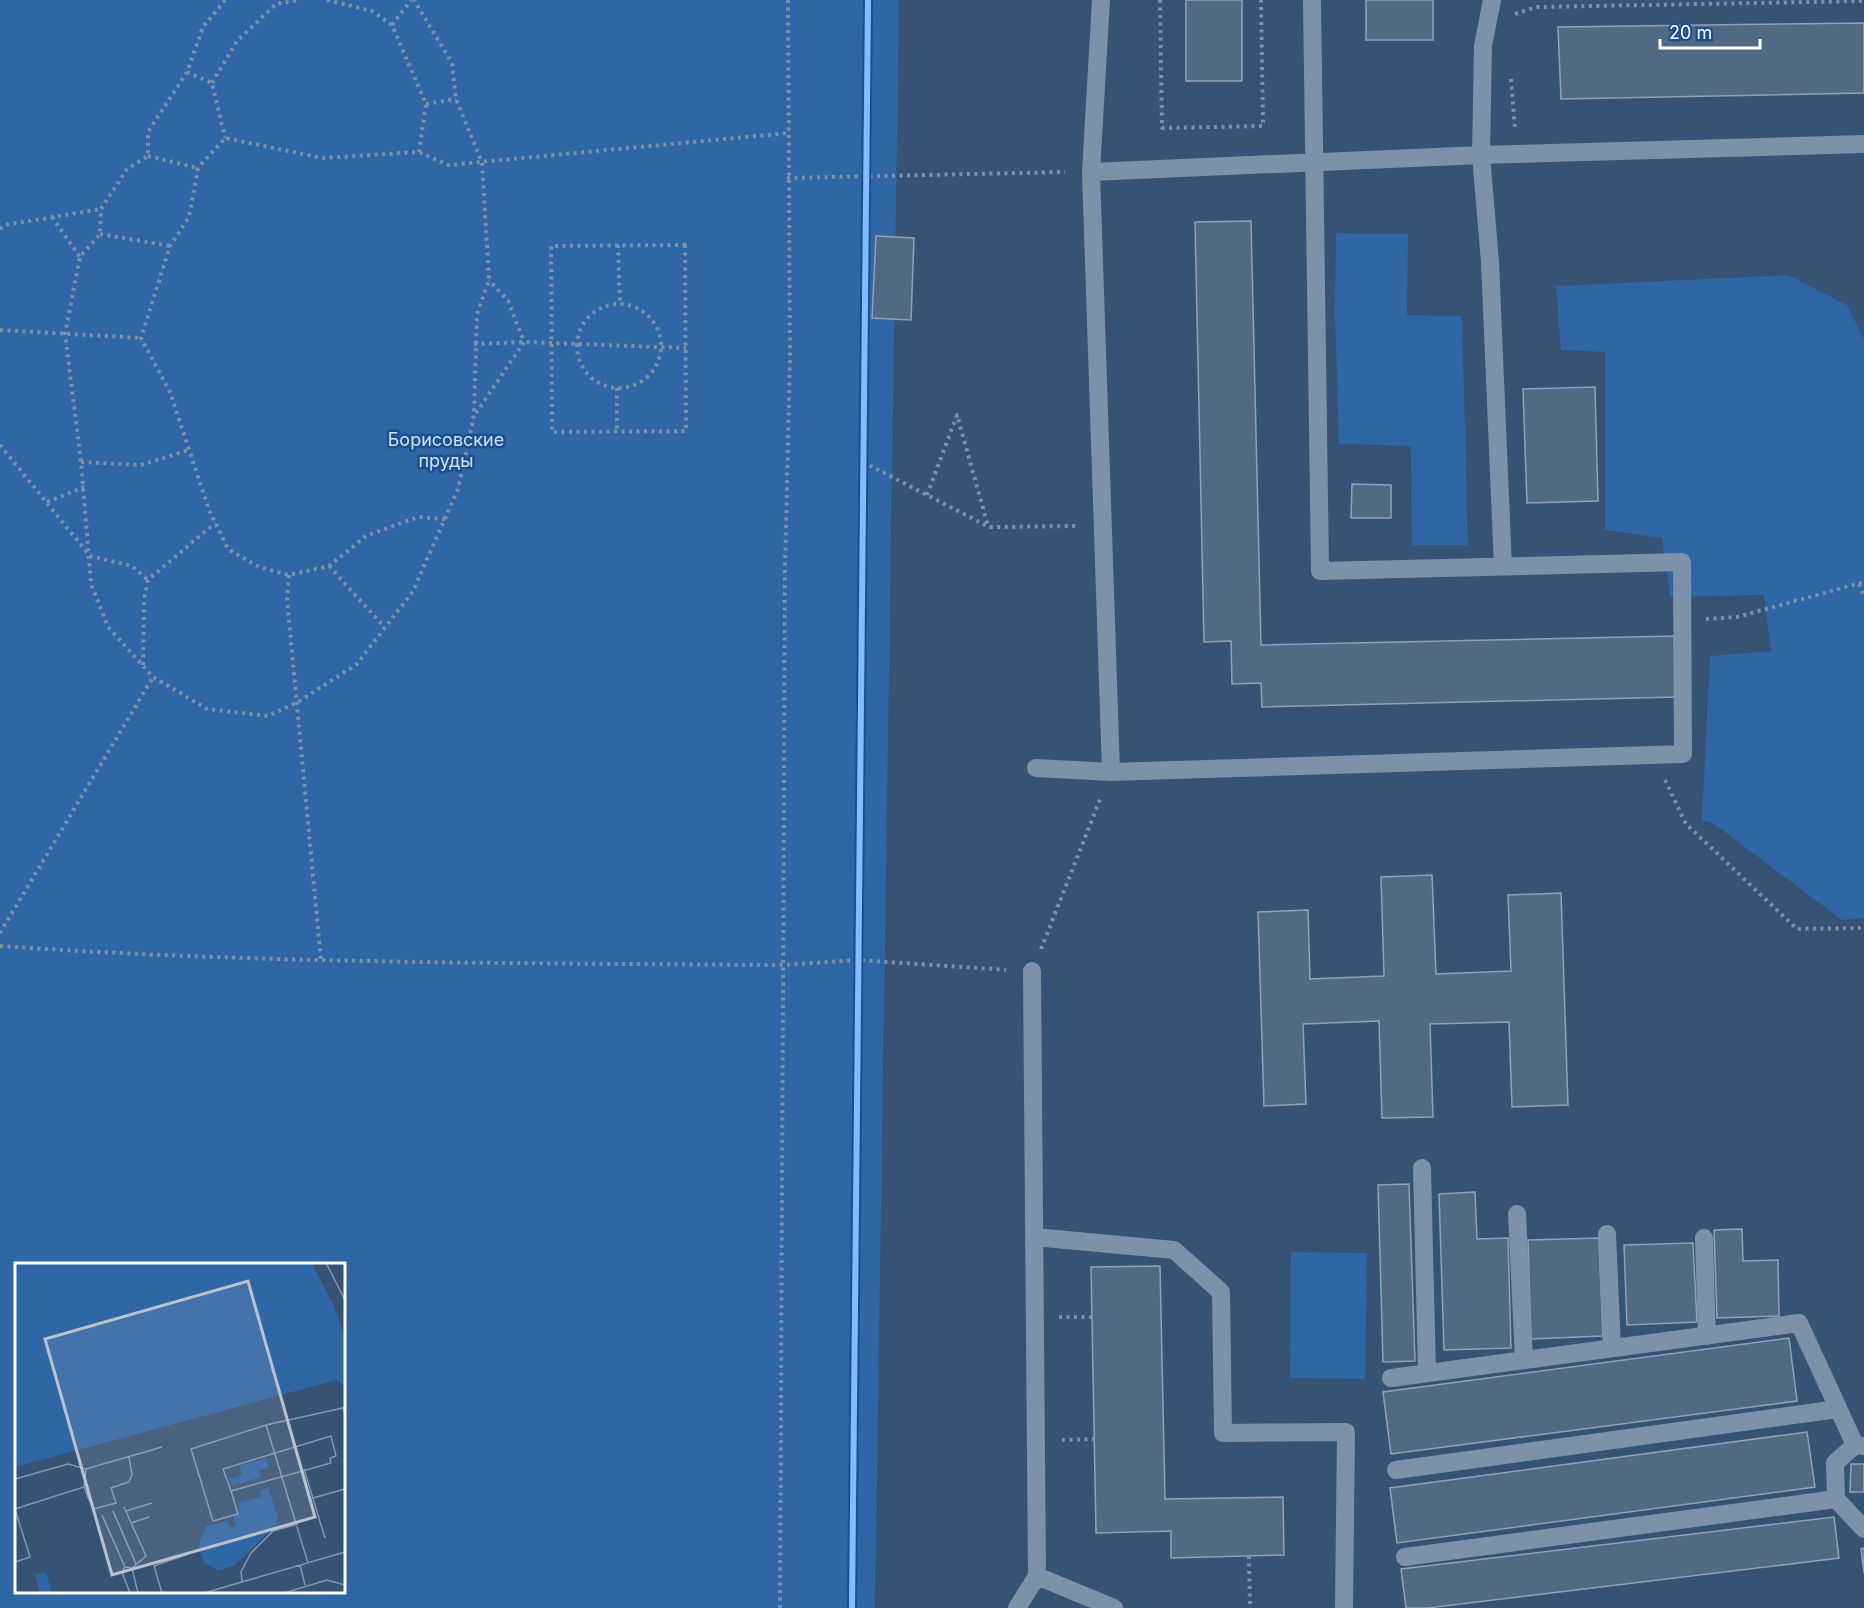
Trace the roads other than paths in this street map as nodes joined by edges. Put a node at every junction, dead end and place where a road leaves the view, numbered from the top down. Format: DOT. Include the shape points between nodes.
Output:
graph roads {
  1 [pos="1101,0"];
  2 [pos="1312,0"];
  3 [pos="1492,0"];
  4 [pos="1864,144"];
  5 [pos="1481,155"];
  6 [pos="1314,161"];
  7 [pos="1091,172"];
  8 [pos="1503,567"];
  9 [pos="1036,768"];
  10 [pos="1111,772"];
  11 [pos="1032,971"];
  12 [pos="1422,1168"];
  13 [pos="1517,1214"];
  14 [pos="1607,1234"];
  15 [pos="1034,1236"];
  16 [pos="1704,1238"];
  17 [pos="1707,1336"];
  18 [pos="1612,1348"];
  19 [pos="1524,1360"];
  20 [pos="1427,1373"];
  21 [pos="1391,1378"];
  22 [pos="1838,1409"];
  23 [pos="1859,1445"];
  24 [pos="1396,1470"];
  25 [pos="1836,1499"];
  26 [pos="1864,1529"];
  27 [pos="1405,1557"];
  28 [pos="1037,1576"];
  29 [pos="1017,1608"];
  30 [pos="1114,1608"];
  31 [pos="1344,1608"];
  1 -- 7 [label="lane"];
  2 -- 6 [label="lane"];
  3 -- 5 [label="lane" via="1483,46"];
  4 -- 5 [label="lane"];
  5 -- 6 [label="lane"];
  5 -- 8 [label="lane" via="1490,262"];
  6 -- 7 [label="lane"];
  6 -- 8 [label="lane" via="1320,571"];
  7 -- 10 [label="lane"];
  8 -- 10 [label="lane" via="1682,562 1683,754"];
  9 -- 10 [label="lane"];
  11 -- 15 [label="lane"];
  12 -- 20 [label="lane"];
  13 -- 19 [label="lane"];
  14 -- 18 [label="lane"];
  15 -- 28 [label="lane"];
  15 -- 31 [label="lane" via="1174,1250 1221,1292 1223,1433 1346,1432"];
  16 -- 17 [label="lane"];
  17 -- 18 [label="lane"];
  17 -- 22 [label="lane" via="1799,1323"];
  18 -- 19 [label="lane"];
  19 -- 20 [label="lane"];
  20 -- 21 [label="lane"];
  22 -- 23 [label="lane"];
  22 -- 24 [label="lane"];
  23 -- 25 [label="lane" via="1835,1464"];
  25 -- 26 [label="lane"];
  25 -- 27 [label="lane"];
  28 -- 29 [label="lane"];
  28 -- 30 [label="lane"];
}
